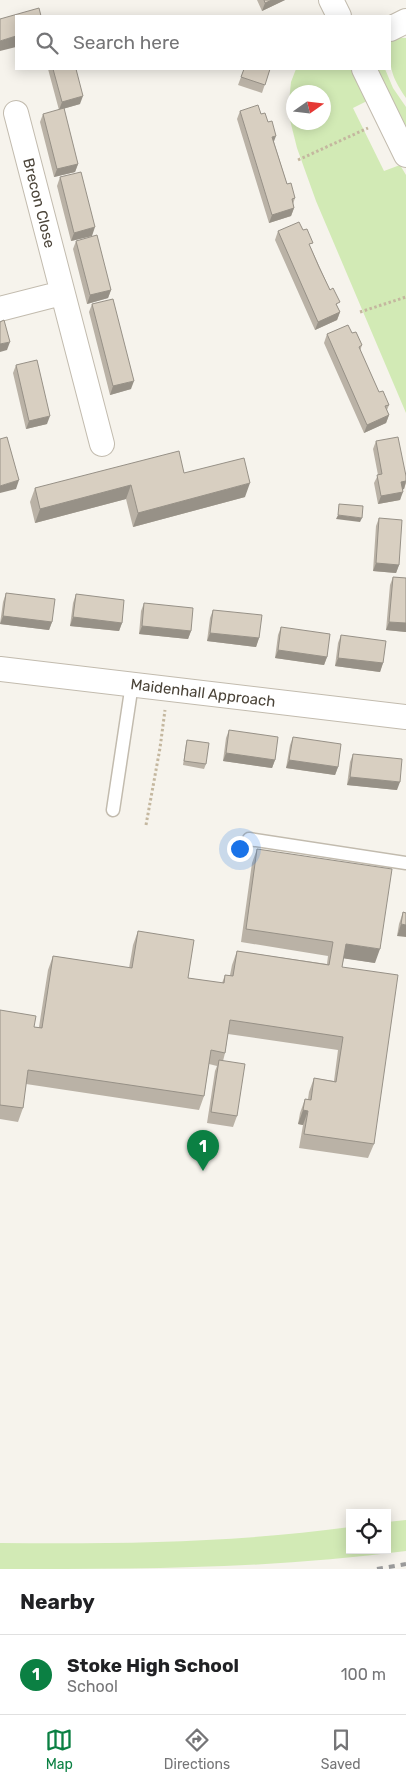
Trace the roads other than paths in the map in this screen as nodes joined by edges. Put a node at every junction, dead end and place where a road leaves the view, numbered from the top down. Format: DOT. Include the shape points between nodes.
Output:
graph roads {
  1 [pos="331,0"];
  2 [pos="338,15"];
  3 [pos="406,21"];
  4 [pos="391,28"];
  5 [pos="364,70"];
  6 [pos="16,113"];
  7 [pos="406,155"];
  8 [pos="62,293"];
  9 [pos="0,309"];
  10 [pos="102,444"];
  11 [pos="0,669"];
  12 [pos="132,684"];
  13 [pos="406,717"];
  14 [pos="113,810"];
  15 [pos="250,839"];
  16 [pos="406,863"];
  1 -- 2 [label="street"];
  3 -- 4 [label="street"];
  5 -- 7 [label="street"];
  6 -- 8 [label="street, Brecon Close"];
  8 -- 9 [label="street"];
  8 -- 10 [label="street, Brecon Close"];
  11 -- 12 [label="street, Maidenhall Approach"];
  12 -- 13 [label="street, Maidenhall Approach"];
  12 -- 14 [label="lane"];
  15 -- 16 [label="lane"];
}
